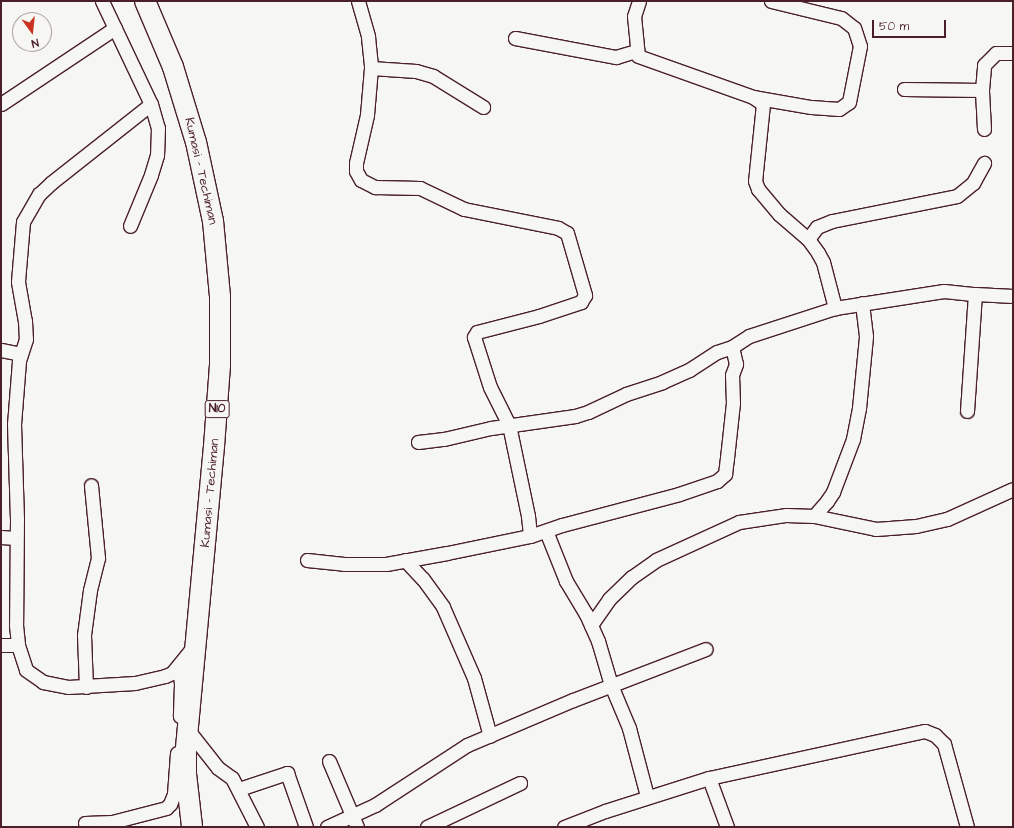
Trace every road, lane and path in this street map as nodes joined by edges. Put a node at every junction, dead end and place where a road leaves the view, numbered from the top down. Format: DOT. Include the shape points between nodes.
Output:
graph roads {
  1 [pos="102,1"];
  2 [pos="145,1"];
  3 [pos="358,1"];
  4 [pos="639,1"];
  5 [pos="771,1"];
  6 [pos="115,28"];
  7 [pos="515,38"];
  8 [pos="636,51"];
  9 [pos="1013,53"];
  10 [pos="371,68"];
  11 [pos="904,89"];
  12 [pos="982,90"];
  13 [pos="753,97"];
  14 [pos="1,104"];
  15 [pos="151,104"];
  16 [pos="483,107"];
  17 [pos="984,129"];
  18 [pos="984,163"];
  19 [pos="130,226"];
  20 [pos="808,239"];
  21 [pos="975,294"];
  22 [pos="1013,296"];
  23 [pos="862,303"];
  24 [pos="835,308"];
  25 [pos="732,347"];
  26 [pos="1,350"];
  27 [pos="21,354"];
  28 [pos="967,411"];
  29 [pos="509,425"];
  30 [pos="418,442"];
  31 [pos="90,485"];
  32 [pos="1013,489"];
  33 [pos="814,516"];
  34 [pos="546,532"];
  35 [pos="530,536"];
  36 [pos="1,537"];
  37 [pos="16,538"];
  38 [pos="307,560"];
  39 [pos="405,560"];
  40 [pos="199,608"];
  41 [pos="591,625"];
  42 [pos="1,645"];
  43 [pos="18,645"];
  44 [pos="706,649"];
  45 [pos="179,665"];
  46 [pos="610,685"];
  47 [pos="86,687"];
  48 [pos="188,730"];
  49 [pos="490,736"];
  50 [pos="329,760"];
  51 [pos="709,778"];
  52 [pos="520,783"];
  53 [pos="238,789"];
  54 [pos="647,796"];
  55 [pos="352,814"];
  56 [pos="85,823"];
  57 [pos="568,826"];
  58 [pos="192,827"];
  59 [pos="257,827"];
  60 [pos="306,827"];
  61 [pos="327,827"];
  62 [pos="357,827"];
  63 [pos="426,827"];
  64 [pos="727,827"];
  65 [pos="967,827"];
  1 -- 6 [label="street"];
  2 -- 40 [label="highway, Kumasi - Techiman / N10" via="173,67 196,142 211,208 218,270 220,365"];
  3 -- 10 [label="street" via="368,37"];
  4 -- 8 [label="street" via="634,16"];
  5 -- 13 [label="street" via="841,18 854,28 860,46 859,53 849,102 839,110"];
  6 -- 14 [label="street"];
  6 -- 15 [label="street"];
  7 -- 8 [label="street" via="616,58"];
  8 -- 13 [label="street" via="641,58"];
  9 -- 12 [label="street" via="996,53 984,65"];
  10 -- 16 [label="street" via="416,70 433,76"];
  10 -- 29 [label="street" via="367,115 356,163 356,171 361,180 375,187 420,188 464,209 558,228 567,233 585,295 581,302 475,334 490,386"];
  11 -- 12 [label="street"];
  12 -- 17 [label="street"];
  13 -- 20 [label="street" via="763,104 756,177 758,189 779,214"];
  15 -- 19 [label="street" via="158,128 157,155 152,175"];
  15 -- 27 [label="street" via="39,194 23,222 18,273 26,330 25,345"];
  18 -- 20 [label="street" via="973,183 957,196 832,222 817,227"];
  20 -- 24 [label="street" via="823,262"];
  21 -- 22 [label="street"];
  21 -- 23 [label="street" via="944,291"];
  21 -- 28 [label="street"];
  23 -- 24 [label="street"];
  23 -- 33 [label="street" via="866,336 859,408 853,439 833,492"];
  24 -- 25 [label="street" via="750,336"];
  25 -- 29 [label="street" via="717,352 689,370 626,394 588,412"];
  25 -- 34 [label="street" via="736,364 732,375 732,403 724,474 705,486 562,525"];
  26 -- 27 [label="street"];
  27 -- 37 [label="street" via="14,424"];
  29 -- 30 [label="street"];
  29 -- 35 [label="street"];
  31 -- 47 [label="street" via="98,558 90,590 84,635"];
  32 -- 33 [label="street" via="947,519 916,526 876,529"];
  33 -- 41 [label="street" via="786,515 739,522 656,560 632,577 614,595"];
  34 -- 35 [label="street"];
  34 -- 41 [label="street" via="566,581"];
  35 -- 39 [label="street"];
  36 -- 37 [label="street"];
  37 -- 43 [label="street"];
  38 -- 39 [label="street" via="344,564 386,564"];
  39 -- 49 [label="street" via="423,579 443,607 474,678"];
  40 -- 45 [label="street" via="198,646 190,651"];
  40 -- 48 [label="highway, Kumasi - Techiman / N10"];
  41 -- 46 [label="street"];
  42 -- 43 [label="street"];
  43 -- 47 [label="street" via="26,670 33,677 54,686"];
  44 -- 46 [label="street"];
  45 -- 47 [label="street" via="172,673 156,679"];
  45 -- 56 [label="street" via="180,703 174,794 170,804 166,808 139,816 112,822"];
  46 -- 49 [label="street"];
  46 -- 54 [label="street" via="629,728"];
  48 -- 53 [label="street" via="218,768 232,778"];
  48 -- 58 [label="highway, Kumasi - Techiman / N10" via="186,774"];
  49 -- 55 [label="street" via="452,753 375,805"];
  50 -- 55 [label="street"];
  51 -- 54 [label="street"];
  51 -- 64 [label="street"];
  51 -- 65 [label="street" via="925,731 935,735 944,744"];
  52 -- 63 [label="street"];
  53 -- 59 [label="street"];
  53 -- 60 [label="street" via="288,773"];
  54 -- 57 [label="street"];
  55 -- 61 [label="street"];
  55 -- 62 [label="street"];
}
